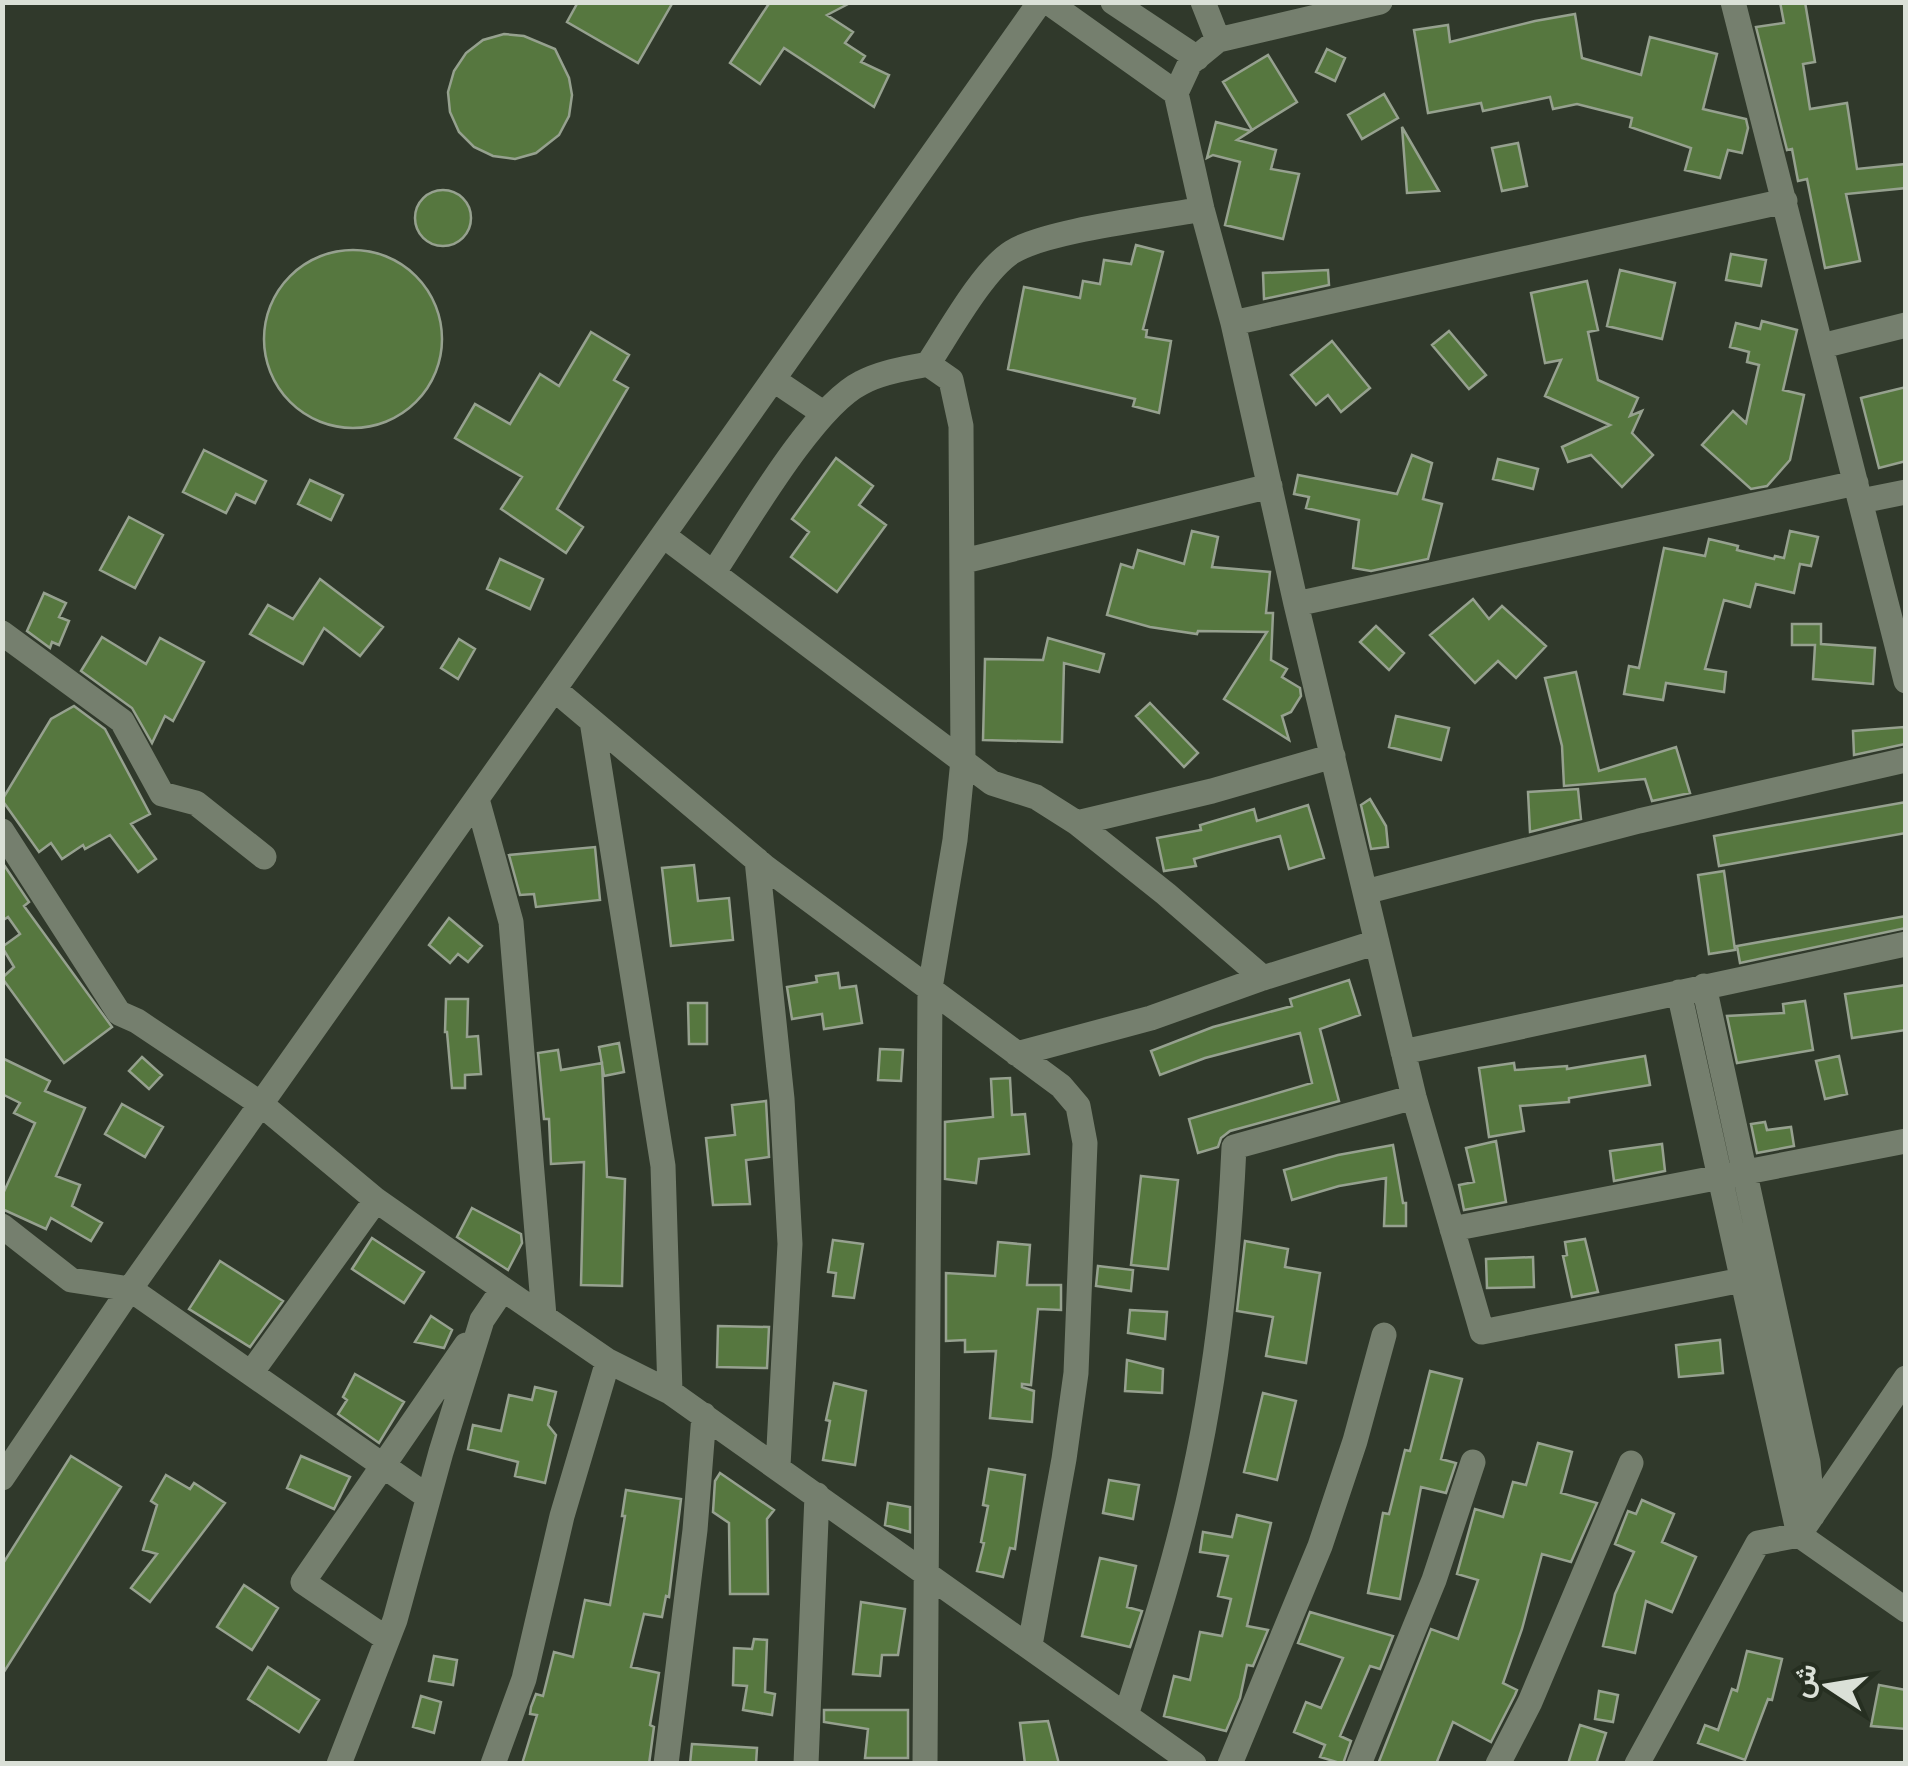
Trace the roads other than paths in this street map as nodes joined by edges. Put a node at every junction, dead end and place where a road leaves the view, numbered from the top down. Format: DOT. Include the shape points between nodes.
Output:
graph roads {
  1 [pos="1044,2"];
  2 [pos="1113,2"];
  3 [pos="1203,2"];
  4 [pos="1380,2"];
  5 [pos="1733,2"];
  6 [pos="1218,40"];
  7 [pos="1196,58"];
  8 [pos="1176,93"];
  9 [pos="1785,201"];
  10 [pos="1202,210"];
  11 [pos="1234,323"];
  12 [pos="1906,325"];
  13 [pos="1822,346"];
  14 [pos="928,364"];
  15 [pos="774,380"];
  16 [pos="822,412"];
  17 [pos="1270,486"];
  18 [pos="1858,492"];
  19 [pos="1906,492"];
  20 [pos="664,536"];
  21 [pos="964,562"];
  22 [pos="714,572"];
  23 [pos="1296,604"];
  24 [pos="2,633"];
  25 [pos="1906,681"];
  26 [pos="554,690"];
  27 [pos="592,721"];
  28 [pos="1333,756"];
  29 [pos="962,760"];
  30 [pos="1906,760"];
  31 [pos="477,799"];
  32 [pos="1077,823"];
  33 [pos="2,831"];
  34 [pos="264,857"];
  35 [pos="756,860"];
  36 [pos="1365,892"];
  37 [pos="1377,942"];
  38 [pos="1906,944"];
  39 [pos="1264,978"];
  40 [pos="930,988"];
  41 [pos="1691,989"];
  42 [pos="1403,1052"];
  43 [pos="1017,1054"];
  44 [pos="1414,1097"];
  45 [pos="261,1104"];
  46 [pos="1906,1141"];
  47 [pos="1732,1175"];
  48 [pos="376,1200"];
  49 [pos="2,1226"];
  50 [pos="1452,1229"];
  51 [pos="1742,1280"];
  52 [pos="130,1289"];
  53 [pos="504,1289"];
  54 [pos="544,1316"];
  55 [pos="482,1320"];
  56 [pos="1384,1334"];
  57 [pos="608,1362"];
  58 [pos="251,1373"];
  59 [pos="1906,1378"];
  60 [pos="670,1392"];
  61 [pos="704,1415"];
  62 [pos="1473,1462"];
  63 [pos="1631,1464"];
  64 [pos="383,1465"];
  65 [pos="778,1466"];
  66 [pos="2,1478"];
  67 [pos="817,1495"];
  68 [pos="428,1497"];
  69 [pos="1806,1525"];
  70 [pos="926,1571"];
  71 [pos="1906,1610"];
  72 [pos="387,1639"];
  73 [pos="1030,1645"];
  74 [pos="1126,1715"];
  75 [pos="1180,1759"];
  76 [pos="338,1764"];
  77 [pos="494,1764"];
  78 [pos="666,1764"];
  79 [pos="806,1764"];
  80 [pos="925,1764"];
  81 [pos="1230,1764"];
  82 [pos="1359,1764"];
  83 [pos="1498,1764"];
  84 [pos="1637,1764"];
  1 -- 8 [label="street"];
  1 -- 15 [label="street"];
  2 -- 7 [label="street"];
  3 -- 6 [label="street"];
  4 -- 6 [label="street"];
  5 -- 9 [label="street"];
  6 -- 7 [label="street"];
  7 -- 8 [label="street"];
  8 -- 10 [label="street"];
  9 -- 11 [label="street"];
  9 -- 13 [label="street"];
  10 -- 11 [label="street"];
  10 -- 14 [label="street" via="1073,233 1011,252"];
  11 -- 17 [label="street"];
  12 -- 13 [label="street"];
  13 -- 18 [label="street"];
  14 -- 16 [label="street" via="859,384"];
  14 -- 21 [label="street" via="951,380 961,426"];
  15 -- 16 [label="street"];
  15 -- 20 [label="street"];
  16 -- 22 [label="street"];
  17 -- 21 [label="street"];
  17 -- 23 [label="street"];
  18 -- 19 [label="street"];
  18 -- 23 [label="street"];
  18 -- 25 [label="street"];
  20 -- 22 [label="street"];
  20 -- 26 [label="street"];
  21 -- 29 [label="street"];
  22 -- 29 [label="street"];
  23 -- 28 [label="street"];
  24 -- 34 [label="street" via="122,721 162,794 196,803"];
  26 -- 27 [label="street"];
  26 -- 31 [label="street"];
  27 -- 35 [label="street"];
  27 -- 60 [label="street" via="663,1166"];
  28 -- 32 [label="street"];
  28 -- 36 [label="street"];
  29 -- 32 [label="street" via="992,783 1036,797"];
  29 -- 40 [label="street"];
  30 -- 36 [label="street"];
  31 -- 45 [label="street"];
  31 -- 54 [label="street" via="511,922"];
  32 -- 39 [label="street"];
  33 -- 45 [label="street" via="118,1012"];
  35 -- 40 [label="street"];
  35 -- 65 [label="street" via="790,1244"];
  36 -- 37 [label="street"];
  37 -- 39 [label="street"];
  37 -- 42 [label="street"];
  38 -- 41 [label="street"];
  39 -- 43 [label="street"];
  40 -- 43 [label="street"];
  40 -- 70 [label="street"];
  41 -- 42 [label="street"];
  41 -- 47 [label="street"];
  42 -- 44 [label="street"];
  43 -- 73 [label="street" via="1078,1106 1085,1143 1076,1373"];
  44 -- 50 [label="street"];
  44 -- 74 [label="street" via="1234,1147 1194,1478"];
  45 -- 48 [label="street"];
  45 -- 52 [label="street"];
  46 -- 47 [label="street"];
  47 -- 50 [label="street"];
  47 -- 51 [label="street"];
  47 -- 69 [label="street" via="1808,1463"];
  48 -- 53 [label="street"];
  48 -- 58 [label="street"];
  49 -- 52 [label="street" via="72,1280"];
  50 -- 51 [label="street" via="1482,1332"];
  51 -- 69 [label="street"];
  52 -- 58 [label="street"];
  52 -- 66 [label="street"];
  53 -- 54 [label="street"];
  53 -- 55 [label="street"];
  54 -- 57 [label="street"];
  55 -- 64 [label="street"];
  55 -- 68 [label="street"];
  56 -- 81 [label="street" via="1320,1546"];
  57 -- 60 [label="street"];
  57 -- 77 [label="street" via="562,1516 524,1679"];
  58 -- 64 [label="street"];
  59 -- 69 [label="street"];
  60 -- 61 [label="street"];
  61 -- 65 [label="street"];
  61 -- 78 [label="street"];
  62 -- 82 [label="street" via="1434,1580"];
  63 -- 83 [label="street"];
  64 -- 68 [label="street"];
  64 -- 72 [label="street" via="303,1582"];
  65 -- 67 [label="street"];
  67 -- 70 [label="street"];
  67 -- 79 [label="street"];
  68 -- 72 [label="street"];
  69 -- 71 [label="street"];
  69 -- 84 [label="street" via="1758,1543"];
  70 -- 73 [label="street"];
  70 -- 80 [label="street"];
  72 -- 76 [label="street"];
  73 -- 74 [label="street"];
  74 -- 75 [label="street"];
}
